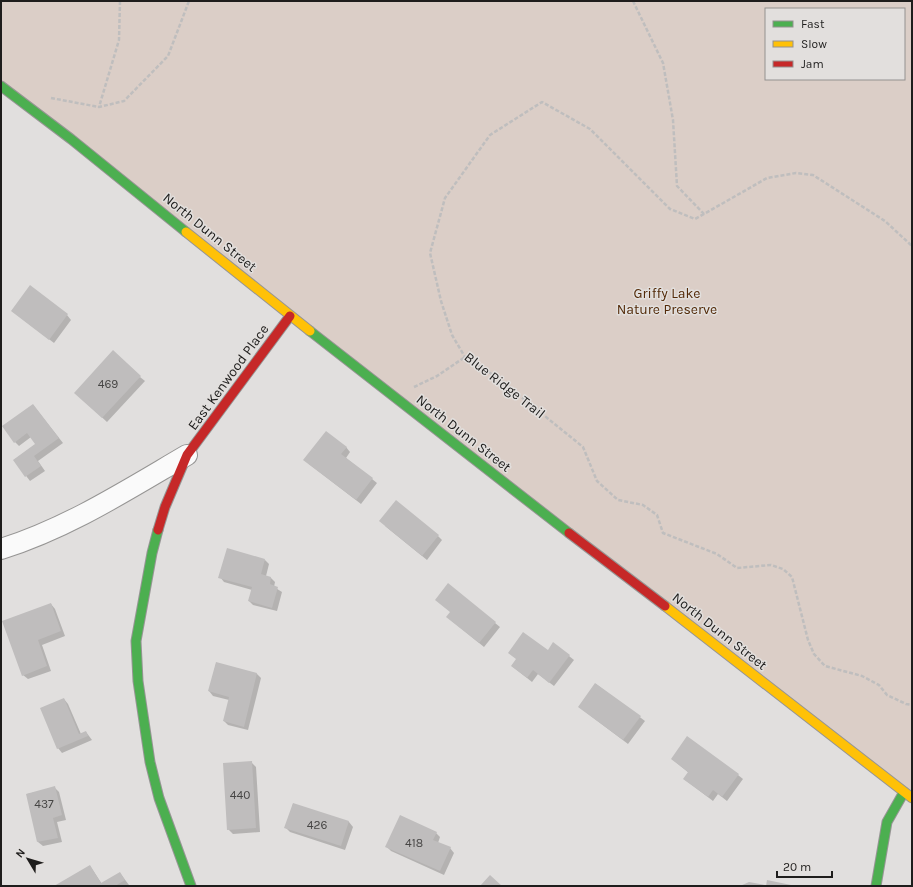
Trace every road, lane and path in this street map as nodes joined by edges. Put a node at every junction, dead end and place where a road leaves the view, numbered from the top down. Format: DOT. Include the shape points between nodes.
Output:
graph roads {
  1 [pos="120,1"];
  2 [pos="188,1"];
  3 [pos="633,1"];
  4 [pos="1,86"];
  5 [pos="704,214"];
  6 [pos="912,246"];
  7 [pos="290,316"];
  8 [pos="465,357"];
  9 [pos="395,396"];
  10 [pos="187,455"];
  11 [pos="1,549"];
  12 [pos="912,705"];
  13 [pos="904,792"];
  14 [pos="912,798"];
  15 [pos="191,886"];
  16 [pos="876,886"];
  1 -- 2 [label="path" via="119,40 99,107 124,101 168,56"];
  3 -- 5 [label="path" via="663,63 673,120 677,186"];
  4 -- 7 [label="street, North Dunn Street" via="71,139"];
  5 -- 6 [label="path" via="767,178 796,173 813,175 885,221"];
  5 -- 8 [label="path, Blue Ridge Trail" via="696,220 670,209 590,129 542,102 490,135 445,198 430,253 452,335"];
  7 -- 9 [label="street, North Dunn Street"];
  7 -- 10 [label="street, East Kenwood Place"];
  8 -- 9 [label="path" via="436,376"];
  8 -- 12 [label="path, Blue Ridge Trail" via="498,378 583,448 597,481 618,500 643,505 657,515 663,533 717,554 737,568 771,565 783,569 792,577 814,654 825,666 862,676 878,685 887,695"];
  9 -- 13 [label="street, North Dunn Street"];
  10 -- 11 [label="street" via="69,522"];
  10 -- 15 [label="street, East Kenwood Place" via="165,507 152,553 136,641 138,681 150,762 159,798"];
  13 -- 14 [label="street, North Dunn Street"];
  13 -- 16 [label="street" via="887,822"];
}
